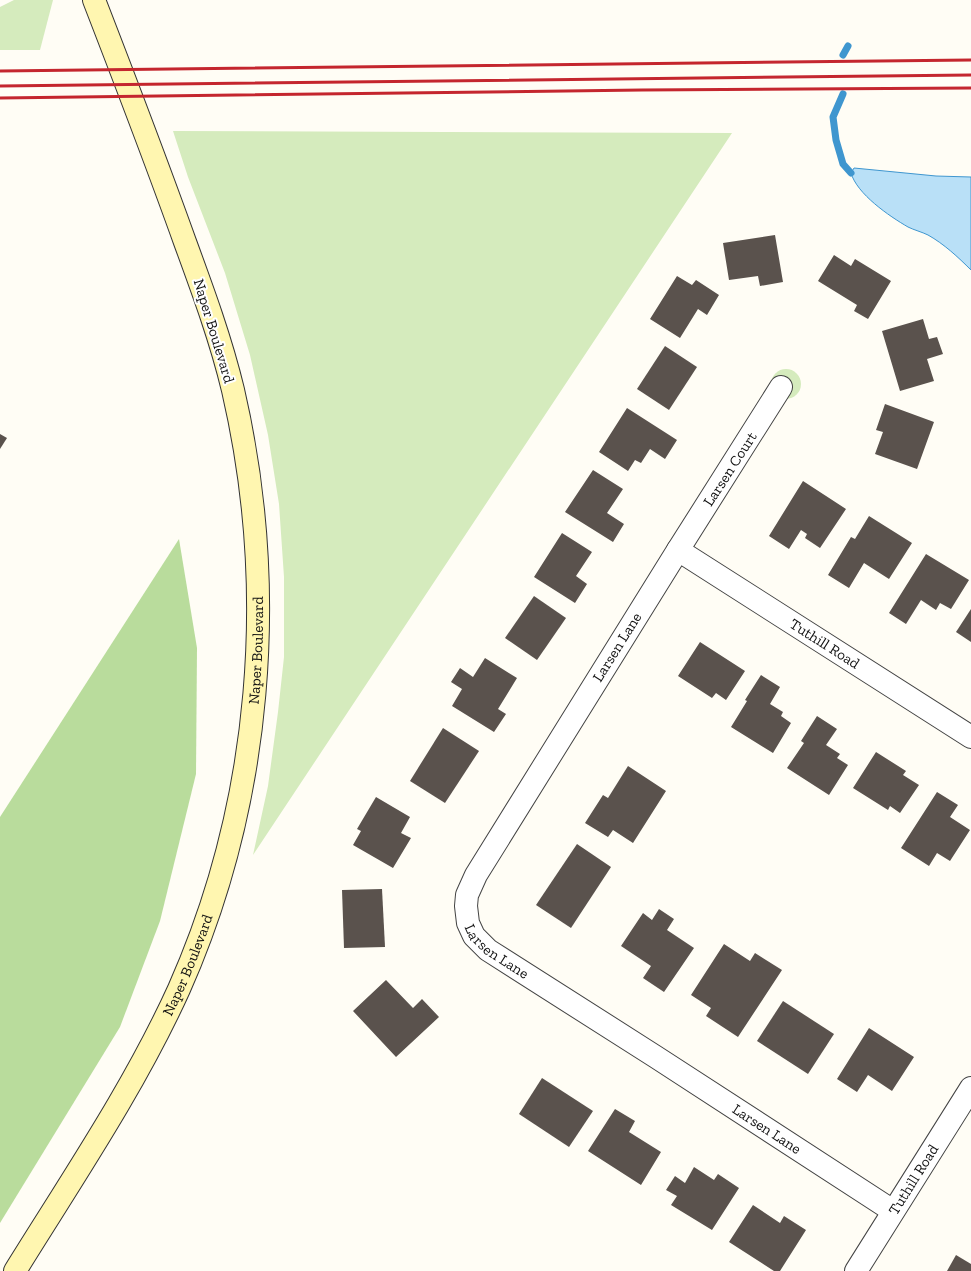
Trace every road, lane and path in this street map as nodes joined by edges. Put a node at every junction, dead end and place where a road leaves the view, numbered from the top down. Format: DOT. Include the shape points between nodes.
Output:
graph roads {
  1 [pos="94,0"];
  2 [pos="782,387"];
  3 [pos="678,550"];
  4 [pos="971,737"];
  5 [pos="971,1088"];
  6 [pos="893,1211"];
  7 [pos="15,1271"];
  8 [pos="856,1271"];
  1 -- 7 [label="main road, Naper Boulevard" via="206,300 233,388 253,503 259,614 257,656 248,753 221,873 204,926 170,1008 132,1082"];
  2 -- 3 [label="street, Larsen Court"];
  3 -- 4 [label="street, Tuthill Road"];
  3 -- 6 [label="street, Larsen Lane" via="476,875 467,895 468,922 474,936 488,950"];
  5 -- 6 [label="street, Tuthill Road"];
  6 -- 8 [label="street, Tuthill Road"];
}
